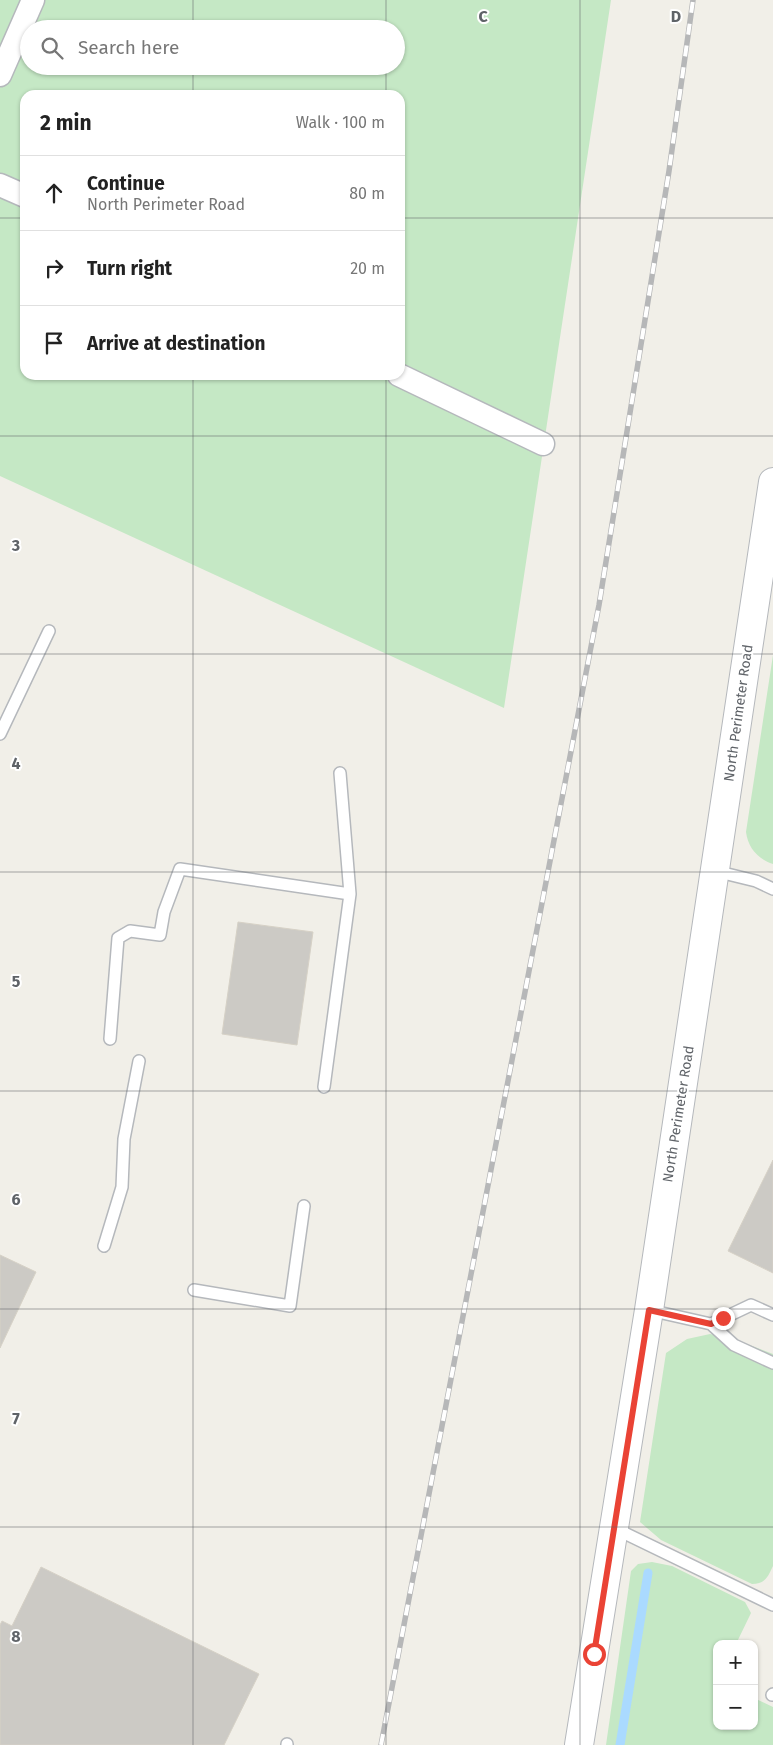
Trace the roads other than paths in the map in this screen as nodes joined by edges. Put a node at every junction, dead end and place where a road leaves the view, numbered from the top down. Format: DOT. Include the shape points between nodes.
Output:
graph roads {
  1 [pos="33,0"];
  2 [pos="24,20"];
  3 [pos="20,30"];
  4 [pos="0,75"];
  5 [pos="0,184"];
  6 [pos="20,194"];
  7 [pos="405,378"];
  8 [pos="544,444"];
  9 [pos="773,482"];
  10 [pos="50,631"];
  11 [pos="0,734"];
  12 [pos="340,773"];
  13 [pos="715,871"];
  14 [pos="773,889"];
  15 [pos="350,894"];
  16 [pos="110,1038"];
  17 [pos="139,1061"];
  18 [pos="324,1087"];
  19 [pos="304,1206"];
  20 [pos="104,1246"];
  21 [pos="194,1290"];
  22 [pos="649,1310"];
  23 [pos="773,1315"];
  24 [pos="711,1324"];
  25 [pos="773,1363"];
  26 [pos="614,1528"];
  27 [pos="773,1605"];
  28 [pos="579,1745"];
  1 -- 2 [label="street"];
  3 -- 4 [label="street"];
  5 -- 6 [label="street"];
  7 -- 8 [label="street"];
  9 -- 13 [label="street, North Perimeter Road"];
  10 -- 11 [label="lane"];
  12 -- 15 [label="lane"];
  13 -- 14 [label="lane" via="756,881"];
  13 -- 22 [label="street, North Perimeter Road"];
  15 -- 16 [label="lane" via="180,869 164,912 160,935 130,930 118,938"];
  15 -- 18 [label="lane"];
  17 -- 20 [label="lane" via="124,1139 122,1188"];
  19 -- 21 [label="lane" via="290,1306"];
  22 -- 24 [label="lane"];
  22 -- 26 [label="street, North Perimeter Road"];
  23 -- 24 [label="lane" via="751,1305"];
  24 -- 25 [label="lane" via="734,1345"];
  26 -- 27 [label="lane"];
  26 -- 28 [label="street, North Perimeter Road"];
}
